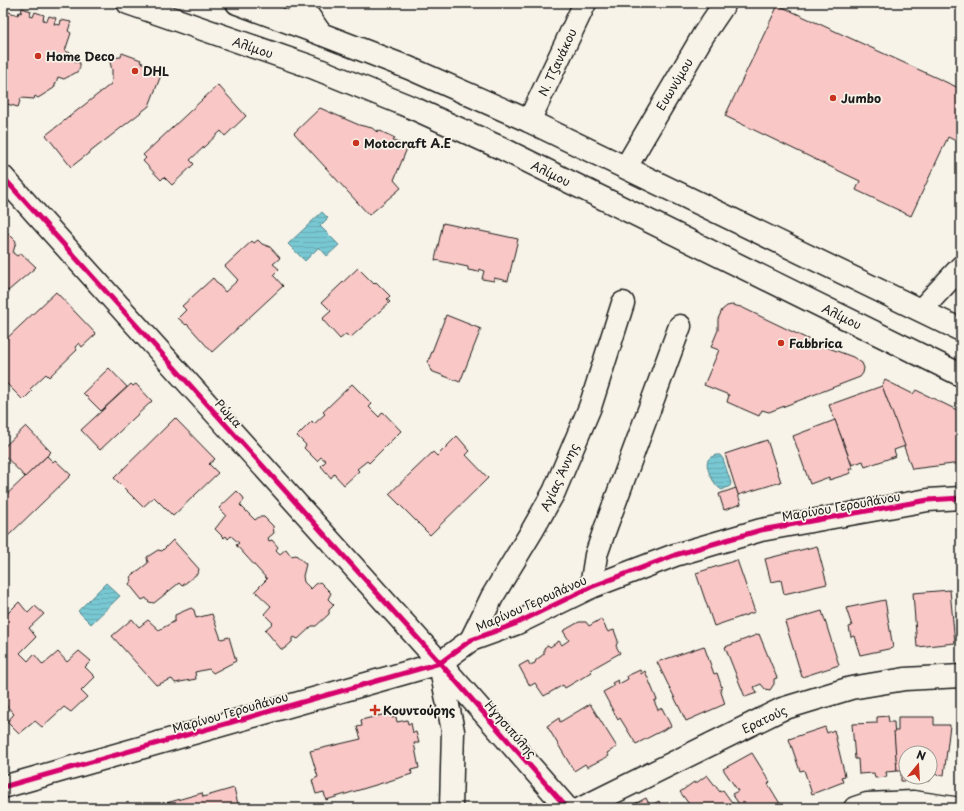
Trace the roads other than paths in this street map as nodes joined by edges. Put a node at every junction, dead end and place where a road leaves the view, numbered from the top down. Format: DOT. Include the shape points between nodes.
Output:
graph roads {
  1 [pos="128,3"];
  2 [pos="237,3"];
  3 [pos="297,3"];
  4 [pos="585,3"];
  5 [pos="725,3"];
  6 [pos="321,34"];
  7 [pos="529,122"];
  8 [pos="626,167"];
  9 [pos="3,177"];
  10 [pos="961,267"];
  11 [pos="623,303"];
  12 [pos="921,310"];
  13 [pos="680,326"];
  14 [pos="961,330"];
  15 [pos="961,375"];
  16 [pos="961,498"];
  17 [pos="591,587"];
  18 [pos="471,640"];
  19 [pos="440,663"];
  20 [pos="961,676"];
  21 [pos="3,787"];
  22 [pos="451,808"];
  23 [pos="567,808"];
  24 [pos="582,808"];
  25 [pos="855,808"];
  26 [pos="954,808"];
  1 -- 15 [label="street, Αλίμου" via="312,67 413,108 501,148"];
  2 -- 6 [label="street"];
  3 -- 6 [label="street"];
  4 -- 7 [label="street, Ν. Τζανάκου"];
  5 -- 8 [label="street, Ευωνύμου"];
  6 -- 7 [label="street" via="409,68"];
  7 -- 8 [label="street"];
  8 -- 12 [label="street"];
  9 -- 19 [label="street, Ρώμα"];
  10 -- 12 [label="street"];
  11 -- 18 [label="street, Αγίας Άννης" via="590,407 554,492 492,597"];
  12 -- 14 [label="street"];
  13 -- 17 [label="street" via="596,555"];
  16 -- 17 [label="street, Μαρίνου Γερουλάνου" via="928,500 761,530 675,555"];
  17 -- 18 [label="street, Μαρίνου Γερουλάνου" via="515,624"];
  18 -- 19 [label="street, Μαρίνου Γερουλάνου"];
  19 -- 21 [label="street, Μαρίνου Γερουλάνου"];
  19 -- 22 [label="street" via="453,731"];
  19 -- 23 [label="street, Ηγησιπύλης"];
  20 -- 24 [label="street, Ερατούς" via="905,679 851,688 782,709"];
  25 -- 26 [label="street" via="867,804 913,802"];
}
